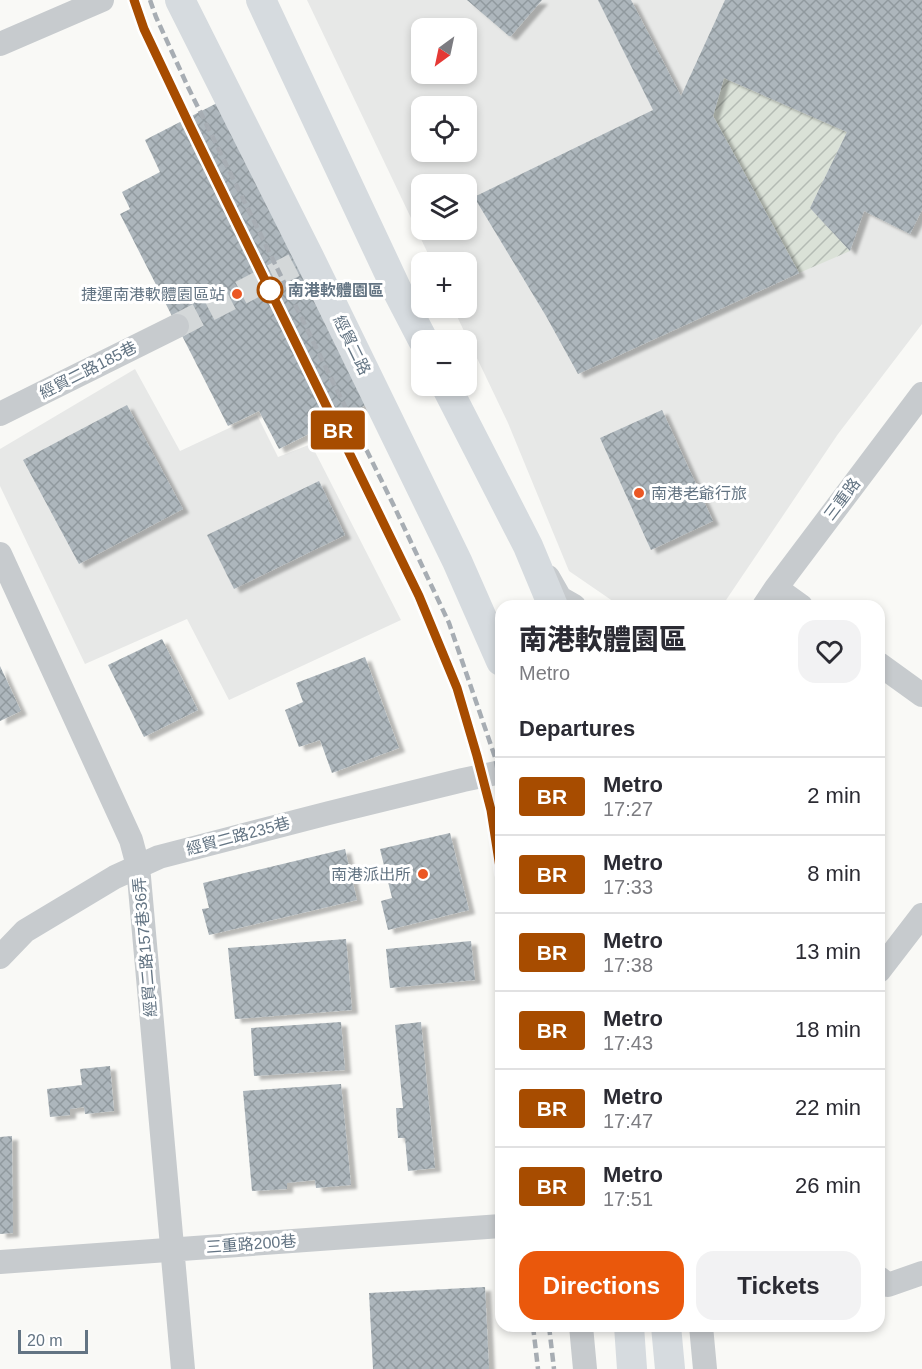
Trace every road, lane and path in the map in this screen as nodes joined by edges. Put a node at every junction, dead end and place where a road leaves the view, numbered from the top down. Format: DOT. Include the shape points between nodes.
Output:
graph roads {
  1 [pos="102,0"];
  2 [pos="180,0"];
  3 [pos="261,0"];
  4 [pos="0,44"];
  5 [pos="177,326"];
  6 [pos="418,330"];
  7 [pos="922,394"];
  8 [pos="451,396"];
  9 [pos="0,414"];
  10 [pos="528,546"];
  11 [pos="0,554"];
  12 [pos="770,597"];
  13 [pos="550,600"];
  14 [pos="565,600"];
  15 [pos="495,647"];
  16 [pos="885,667"];
  17 [pos="922,695"];
  18 [pos="495,773"];
  19 [pos="138,866"];
  20 [pos="922,915"];
  21 [pos="0,957"];
  22 [pos="885,963"];
  23 [pos="495,1226"];
  24 [pos="172,1250"];
  25 [pos="0,1262"];
  26 [pos="922,1273"];
  27 [pos="885,1282"];
  28 [pos="582,1332"];
  29 [pos="629,1332"];
  30 [pos="667,1332"];
  31 [pos="702,1332"];
  32 [pos="183,1369"];
  33 [pos="585,1369"];
  34 [pos="632,1369"];
  35 [pos="670,1369"];
  36 [pos="705,1369"];
  1 -- 4 [label="street"];
  2 -- 15 [label="main road, 經貿二路" via="304,260 457,561"];
  3 -- 6 [label="main road"];
  5 -- 9 [label="street, 經貿二路185巷"];
  7 -- 12 [label="street, 三重路"];
  8 -- 10 [label="main road"];
  10 -- 13 [label="main road"];
  10 -- 14 [label="street"];
  11 -- 19 [label="street, 經貿二路157巷36弄" via="131,840"];
  16 -- 17 [label="street"];
  18 -- 19 [label="street, 經貿二路235巷" via="159,857"];
  19 -- 21 [label="street, 經貿二路235巷" via="25,930"];
  19 -- 24 [label="street, 經貿二路157巷36弄"];
  20 -- 22 [label="street"];
  23 -- 24 [label="street, 三重路200巷"];
  24 -- 25 [label="street, 三重路200巷"];
  24 -- 32 [label="street, 經貿二路157巷36弄"];
  26 -- 27 [label="street"];
  28 -- 33 [label="street"];
  29 -- 34 [label="main road"];
  30 -- 35 [label="main road"];
  31 -- 36 [label="street"];
}
